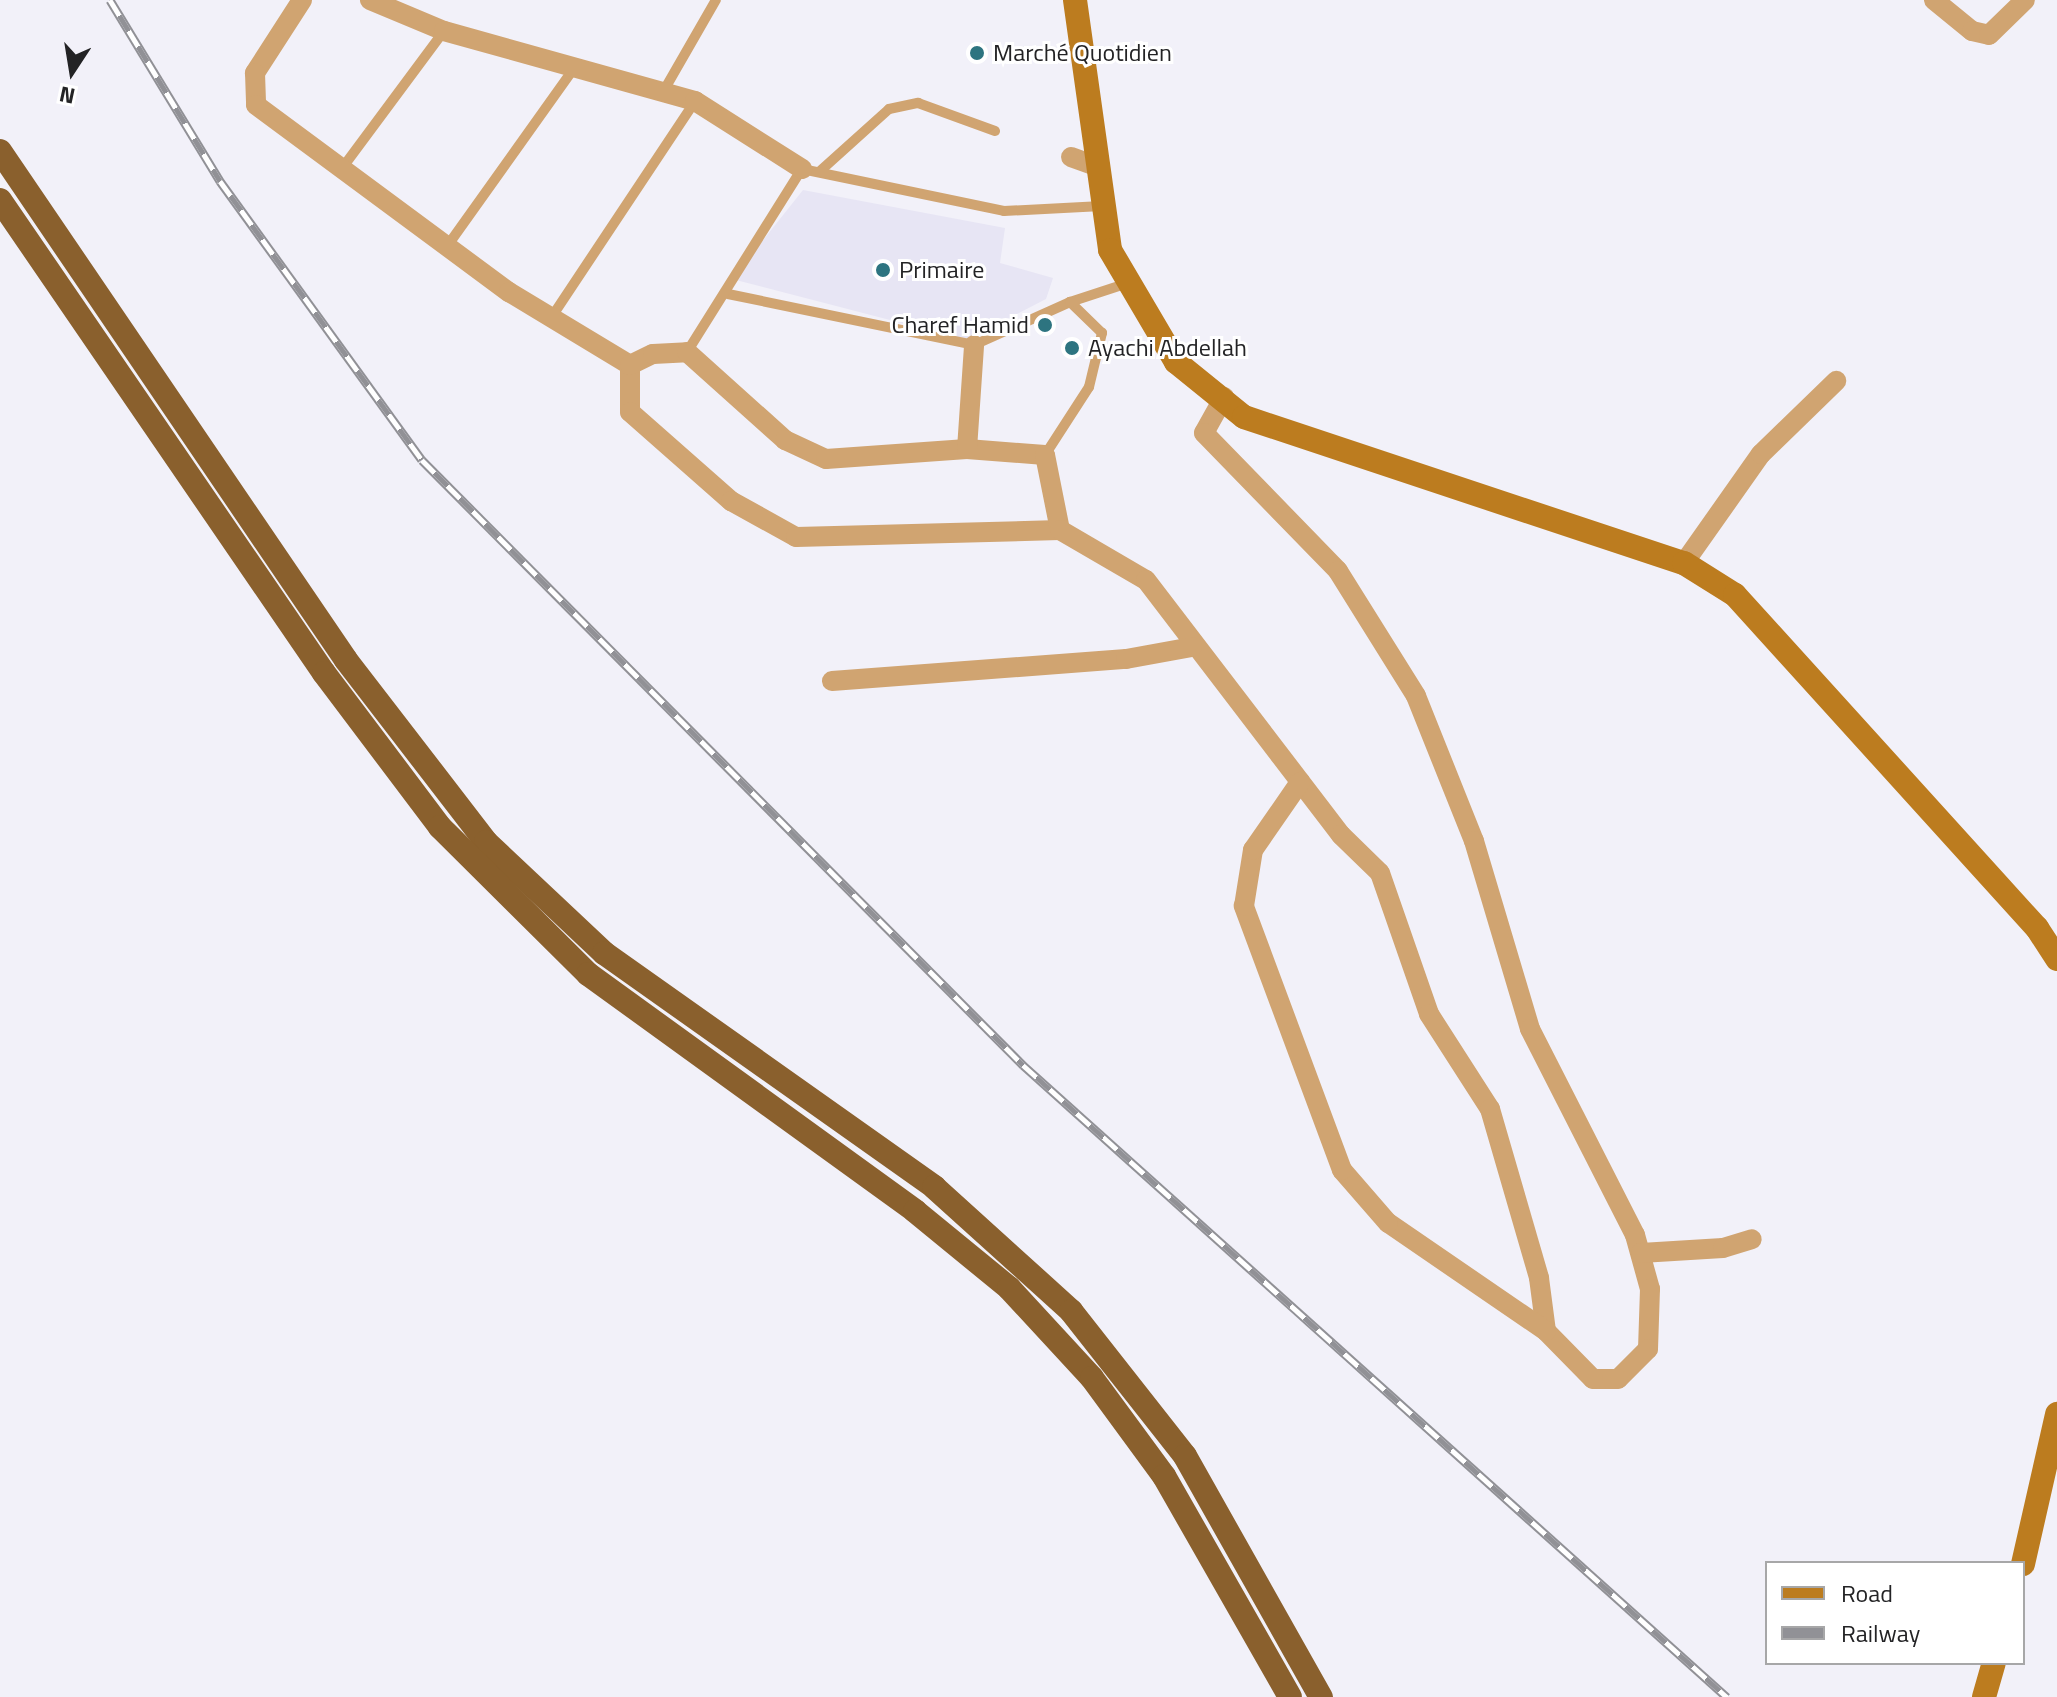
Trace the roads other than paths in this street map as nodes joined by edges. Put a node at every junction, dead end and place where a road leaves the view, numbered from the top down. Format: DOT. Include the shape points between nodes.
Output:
graph roads {
  1 [pos="302,0"];
  2 [pos="370,0"];
  3 [pos="716,0"];
  4 [pos="1075,0"];
  5 [pos="1934,0"];
  6 [pos="2025,0"];
  7 [pos="394,5"];
  8 [pos="444,31"];
  9 [pos="573,70"];
  10 [pos="663,92"];
  11 [pos="695,101"];
  12 [pos="995,131"];
  13 [pos="0,151"];
  14 [pos="1071,157"];
  15 [pos="343,167"];
  16 [pos="1098,167"];
  17 [pos="810,170"];
  18 [pos="0,200"];
  19 [pos="1104,206"];
  20 [pos="448,245"];
  21 [pos="1128,283"];
  22 [pos="728,294"];
  23 [pos="1070,302"];
  24 [pos="551,318"];
  25 [pos="974,345"];
  26 [pos="687,352"];
  27 [pos="630,365"];
  28 [pos="1836,381"];
  29 [pos="1224,397"];
  30 [pos="967,449"];
  31 [pos="1045,455"];
  32 [pos="1060,530"];
  33 [pos="1684,563"];
  34 [pos="1192,647"];
  35 [pos="832,681"];
  36 [pos="1300,782"];
  37 [pos="2057,959"];
  38 [pos="1752,1239"];
  39 [pos="1641,1253"];
  40 [pos="1546,1331"];
  41 [pos="2057,1414"];
  42 [pos="2024,1561"];
  43 [pos="1993,1665"];
  44 [pos="1290,1697"];
  45 [pos="1321,1697"];
  46 [pos="1984,1697"];
  1 -- 15 [label="street" via="255,73 253,95"];
  2 -- 7 [label="street"];
  3 -- 10 [label="lane"];
  4 -- 16 [label="main road"];
  5 -- 6 [label="street" via="1989,35"];
  7 -- 8 [label="street"];
  8 -- 9 [label="street"];
  8 -- 15 [label="lane"];
  9 -- 10 [label="street"];
  9 -- 20 [label="lane"];
  10 -- 11 [label="street"];
  11 -- 17 [label="street"];
  11 -- 24 [label="lane"];
  12 -- 17 [label="lane" via="918,103 889,109"];
  13 -- 45 [label="highway" via="346,660 477,831 604,953 934,1187 1071,1311 1185,1456"];
  14 -- 16 [label="street"];
  15 -- 20 [label="street"];
  16 -- 19 [label="main road"];
  17 -- 19 [label="lane" via="1004,211"];
  17 -- 22 [label="lane"];
  18 -- 44 [label="highway" via="324,673 440,827 588,974 915,1211 1020,1299 1092,1378 1164,1476"];
  19 -- 21 [label="main road" via="1110,250"];
  20 -- 24 [label="street"];
  21 -- 23 [label="lane"];
  21 -- 29 [label="main road" via="1176,362"];
  22 -- 25 [label="lane"];
  22 -- 26 [label="lane"];
  23 -- 25 [label="lane"];
  23 -- 31 [label="lane" via="1102,333 1089,387"];
  24 -- 27 [label="street"];
  25 -- 30 [label="street"];
  26 -- 27 [label="street" via="653,354"];
  26 -- 30 [label="street" via="808,454 846,461"];
  27 -- 32 [label="street" via="627,400 640,423 731,501 796,537"];
  28 -- 33 [label="street" via="1761,454"];
  29 -- 33 [label="main road" via="1244,417"];
  29 -- 39 [label="street" via="1204,433 1338,571 1416,696 1474,841 1530,1029"];
  30 -- 31 [label="street"];
  31 -- 32 [label="street"];
  32 -- 34 [label="street" via="1146,580"];
  33 -- 37 [label="main road" via="1735,595 2037,928"];
  34 -- 35 [label="street" via="1126,659"];
  34 -- 36 [label="street"];
  36 -- 40 [label="street" via="1380,873 1429,1014 1490,1109 1539,1278"];
  36 -- 40 [label="street" via="1253,850 1244,906 1342,1170 1388,1223"];
  38 -- 39 [label="street" via="1723,1248"];
  39 -- 40 [label="street" via="1650,1289 1648,1349 1618,1379 1593,1379"];
  41 -- 42 [label="main road"];
  43 -- 46 [label="main road"];
}
